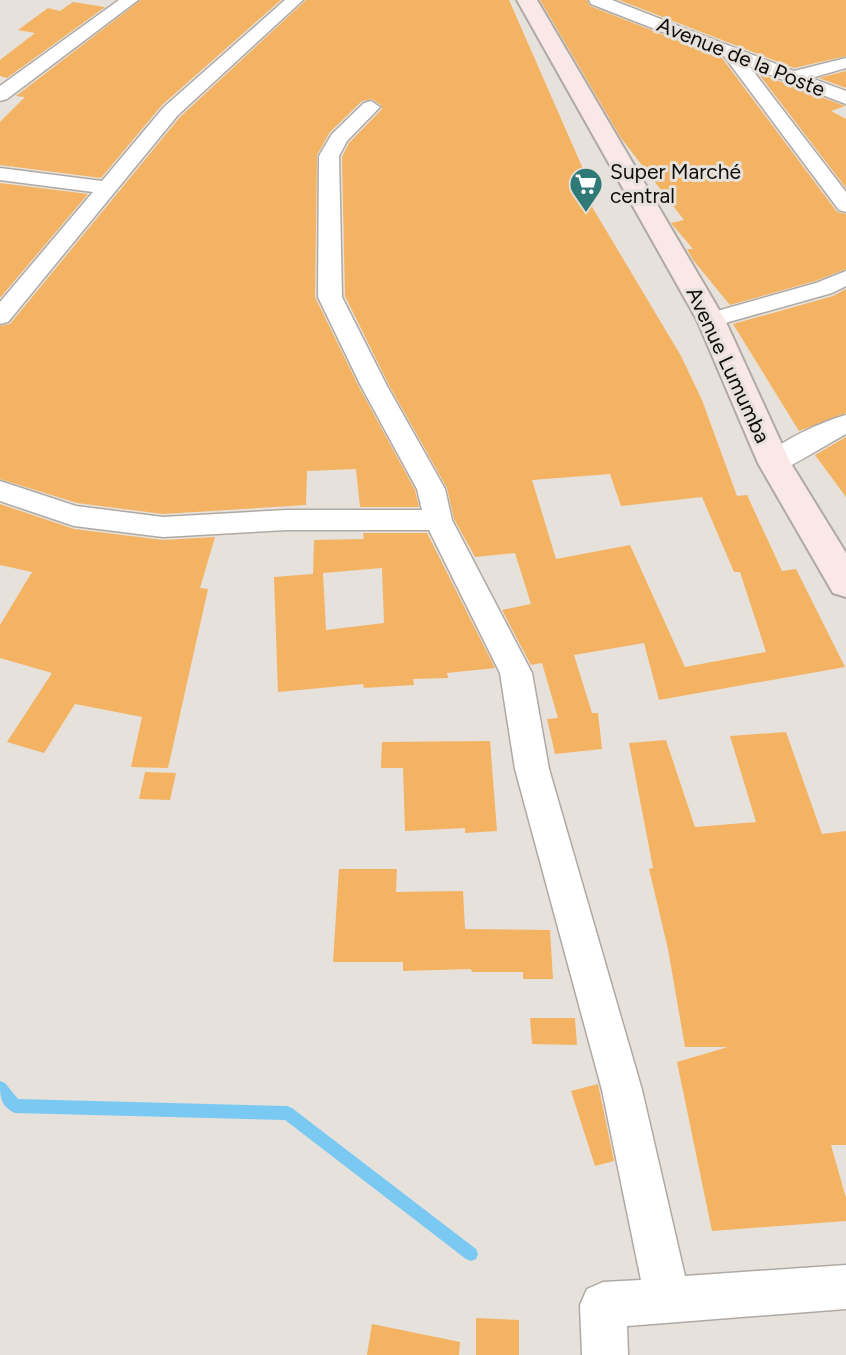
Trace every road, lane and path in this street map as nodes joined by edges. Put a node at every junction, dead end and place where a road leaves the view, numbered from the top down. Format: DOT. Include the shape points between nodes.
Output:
graph roads {
  1 [pos="130,0"];
  2 [pos="295,0"];
  3 [pos="527,0"];
  4 [pos="597,0"];
  5 [pos="730,52"];
  6 [pos="846,63"];
  7 [pos="793,77"];
  8 [pos="0,95"];
  9 [pos="846,98"];
  10 [pos="371,107"];
  11 [pos="0,174"];
  12 [pos="109,188"];
  13 [pos="846,206"];
  14 [pos="846,278"];
  15 [pos="0,317"];
  16 [pos="711,320"];
  17 [pos="846,424"];
  18 [pos="774,463"];
  19 [pos="0,491"];
  20 [pos="438,520"];
  21 [pos="846,583"];
  22 [pos="846,1287"];
  23 [pos="667,1299"];
  24 [pos="605,1355"];
  1 -- 8 [label="street"];
  2 -- 12 [label="street" via="171,111"];
  3 -- 16 [label="main road, Avenue Lumumba"];
  4 -- 5 [label="street, Avenue de la Poste"];
  5 -- 7 [label="street, Avenue de la Poste"];
  5 -- 13 [label="street"];
  6 -- 7 [label="street"];
  7 -- 9 [label="street, Avenue de la Poste"];
  10 -- 20 [label="street" via="339,138 329,156 330,297 431,489"];
  11 -- 12 [label="street"];
  12 -- 15 [label="street"];
  14 -- 16 [label="street"];
  16 -- 18 [label="main road, Avenue Lumumba"];
  17 -- 18 [label="street"];
  18 -- 21 [label="main road, Avenue Lumumba"];
  19 -- 20 [label="street" via="74,516 163,527 287,520"];
  20 -- 23 [label="street" via="516,674 532,769 622,1090"];
  22 -- 23 [label="street"];
  23 -- 24 [label="street" via="603,1305"];
}
